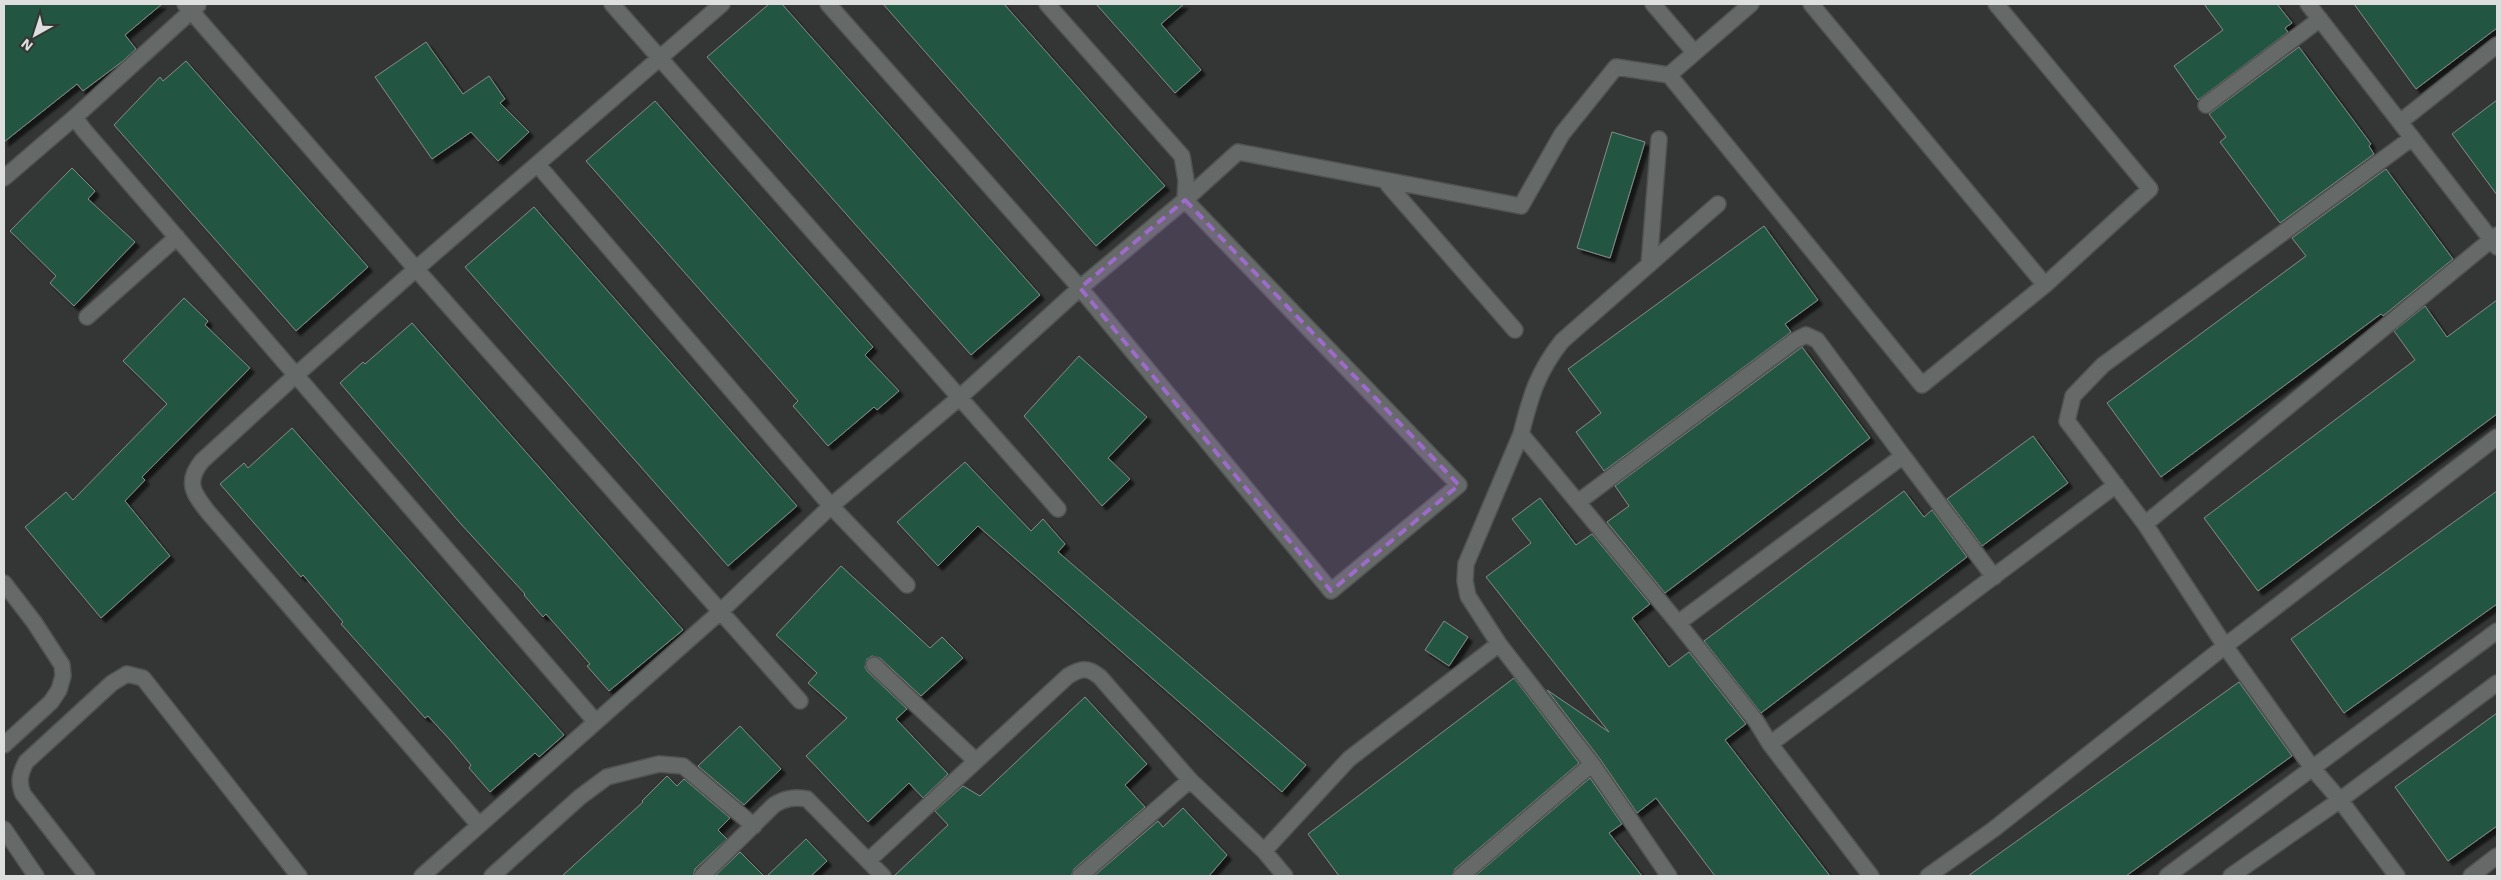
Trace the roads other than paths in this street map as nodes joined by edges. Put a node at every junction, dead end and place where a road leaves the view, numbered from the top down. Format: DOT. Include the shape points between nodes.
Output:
graph roads {
  1 [pos="612,4"];
  2 [pos="722,4"];
  3 [pos="828,4"];
  4 [pos="1047,4"];
  5 [pos="1653,4"];
  6 [pos="1751,4"];
  7 [pos="1811,4"];
  8 [pos="1996,4"];
  9 [pos="2308,4"];
  10 [pos="192,6"];
  11 [pos="2320,19"];
  12 [pos="2497,45"];
  13 [pos="1694,52"];
  14 [pos="660,58"];
  15 [pos="1669,75"];
  16 [pos="2206,105"];
  17 [pos="75,117"];
  18 [pos="2400,122"];
  19 [pos="2412,138"];
  20 [pos="1659,139"];
  21 [pos="537,164"];
  22 [pos="4,178"];
  23 [pos="1384,180"];
  24 [pos="1185,200"];
  25 [pos="1718,204"];
  26 [pos="177,237"];
  27 [pos="2495,240"];
  28 [pos="1649,265"];
  29 [pos="416,269"];
  30 [pos="2045,285"];
  31 [pos="1080,288"];
  32 [pos="86,317"];
  33 [pos="1515,330"];
  34 [pos="296,375"];
  35 [pos="959,398"];
  36 [pos="1521,434"];
  37 [pos="2497,437"];
  38 [pos="1904,456"];
  39 [pos="2116,485"];
  40 [pos="1578,502"];
  41 [pos="832,506"];
  42 [pos="1058,509"];
  43 [pos="2145,524"];
  44 [pos="1994,577"];
  45 [pos="4,583"];
  46 [pos="907,585"];
  47 [pos="720,612"];
  48 [pos="1678,622"];
  49 [pos="2497,631"];
  50 [pos="1499,644"];
  51 [pos="2225,646"];
  52 [pos="874,665"];
  53 [pos="2497,683"];
  54 [pos="800,701"];
  55 [pos="595,721"];
  56 [pos="1770,744"];
  57 [pos="4,745"];
  58 [pos="976,761"];
  59 [pos="1592,764"];
  60 [pos="2313,769"];
  61 [pos="1190,780"];
  62 [pos="2340,800"];
  63 [pos="479,825"];
  64 [pos="754,826"];
  65 [pos="4,829"];
  66 [pos="1264,851"];
  67 [pos="2497,856"];
  68 [pos="869,860"];
  69 [pos="36,876"];
  70 [pos="88,876"];
  71 [pos="299,876"];
  72 [pos="422,876"];
  73 [pos="492,876"];
  74 [pos="702,876"];
  75 [pos="883,876"];
  76 [pos="1080,876"];
  77 [pos="1285,876"];
  78 [pos="1461,876"];
  79 [pos="1669,876"];
  80 [pos="1871,876"];
  81 [pos="1928,876"];
  82 [pos="2167,876"];
  83 [pos="2231,876"];
  84 [pos="2398,876"];
  85 [pos="2470,876"];
  1 -- 14 [label="street"];
  2 -- 14 [label="street"];
  3 -- 31 [label="street"];
  4 -- 24 [label="street" via="1182,156"];
  5 -- 13 [label="street"];
  6 -- 13 [label="street"];
  7 -- 30 [label="street"];
  8 -- 30 [label="street" via="2150,189"];
  9 -- 11 [label="street"];
  10 -- 17 [label="street"];
  10 -- 29 [label="street"];
  11 -- 16 [label="street"];
  11 -- 18 [label="street"];
  12 -- 18 [label="street"];
  13 -- 15 [label="street"];
  14 -- 21 [label="street"];
  14 -- 35 [label="street"];
  15 -- 23 [label="street" via="1616,67 1562,134 1521,206"];
  15 -- 30 [label="street" via="1922,385"];
  17 -- 22 [label="street"];
  17 -- 26 [label="street"];
  18 -- 19 [label="street"];
  19 -- 27 [label="street"];
  19 -- 39 [label="street" via="2103,366 2073,396 2067,421"];
  20 -- 28 [label="street"];
  21 -- 29 [label="street"];
  21 -- 41 [label="street"];
  23 -- 24 [label="street" via="1238,152"];
  23 -- 33 [label="street"];
  24 -- 31 [label="street"];
  24 -- 31 [label="street" via="1459,485 1331,591"];
  25 -- 28 [label="street"];
  26 -- 32 [label="street"];
  26 -- 34 [label="street"];
  27 -- 43 [label="street"];
  28 -- 36 [label="street" via="1562,341 1547,360 1534,384"];
  29 -- 34 [label="street"];
  29 -- 47 [label="street"];
  31 -- 35 [label="street"];
  34 -- 55 [label="street"];
  34 -- 63 [label="street" via="199,465 192,477 196,494 208,512"];
  35 -- 41 [label="street"];
  35 -- 42 [label="street"];
  36 -- 40 [label="street"];
  36 -- 50 [label="street" via="1466,564 1464,581 1468,596"];
  37 -- 51 [label="street"];
  38 -- 40 [label="street" via="1817,340 1806,335"];
  38 -- 44 [label="street"];
  38 -- 48 [label="street"];
  39 -- 43 [label="street"];
  39 -- 44 [label="street"];
  40 -- 48 [label="street"];
  41 -- 46 [label="street"];
  41 -- 47 [label="street"];
  43 -- 51 [label="street"];
  44 -- 56 [label="street"];
  45 -- 57 [label="street" via="62,665 63,676 51,702"];
  47 -- 54 [label="street"];
  47 -- 55 [label="street"];
  48 -- 56 [label="street" via="1756,721"];
  49 -- 60 [label="street"];
  50 -- 59 [label="street"];
  50 -- 66 [label="street" via="1349,759"];
  51 -- 60 [label="street"];
  51 -- 81 [label="street" via="1994,829"];
  52 -- 58 [label="street"];
  53 -- 62 [label="street"];
  55 -- 63 [label="street"];
  56 -- 80 [label="street"];
  58 -- 61 [label="street" via="1068,676 1084,668 1100,677"];
  58 -- 68 [label="street"];
  59 -- 78 [label="street"];
  59 -- 79 [label="street"];
  60 -- 62 [label="street"];
  60 -- 82 [label="street"];
  61 -- 66 [label="street"];
  61 -- 76 [label="street"];
  62 -- 83 [label="street"];
  62 -- 84 [label="street"];
  63 -- 72 [label="street"];
  64 -- 68 [label="street" via="781,800 798,797 807,800"];
  64 -- 73 [label="street" via="683,766 659,764 607,777"];
  64 -- 74 [label="street"];
  65 -- 69 [label="street"];
  66 -- 77 [label="street"];
  67 -- 85 [label="street"];
  68 -- 75 [label="street"];
  70 -- 71 [label="street" via="23,794 19,774 26,762 112,684 128,674 143,678"];
}
